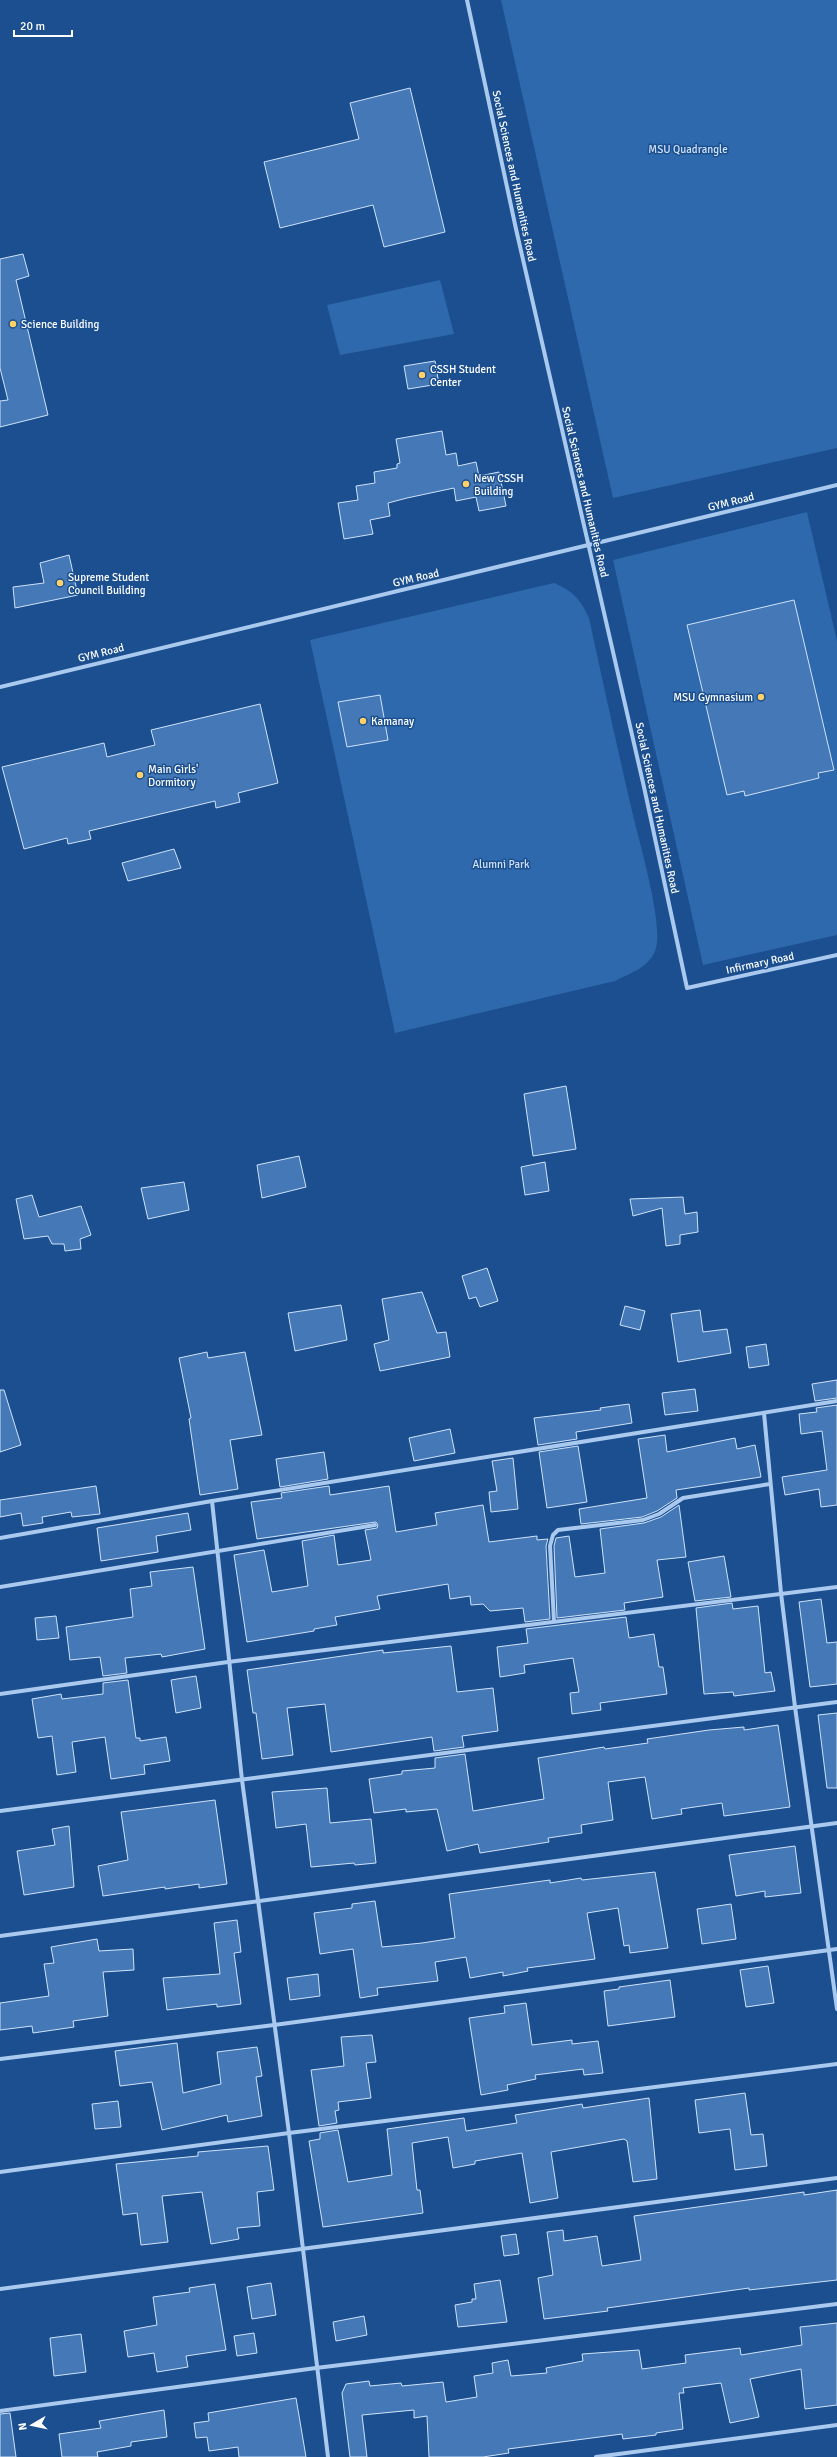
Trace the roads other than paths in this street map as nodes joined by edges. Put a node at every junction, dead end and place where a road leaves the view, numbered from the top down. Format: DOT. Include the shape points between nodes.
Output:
graph roads {
  1 [pos="467,0"];
  2 [pos="837,485"];
  3 [pos="588,546"];
  4 [pos="0,687"];
  5 [pos="837,955"];
  6 [pos="687,988"];
  7 [pos="837,1401"];
  8 [pos="764,1413"];
  9 [pos="770,1484"];
  10 [pos="212,1501"];
  11 [pos="375,1525"];
  12 [pos="0,1538"];
  13 [pos="219,1552"];
  14 [pos="837,1586"];
  15 [pos="0,1587"];
  16 [pos="781,1593"];
  17 [pos="554,1621"];
  18 [pos="228,1662"];
  19 [pos="0,1694"];
  20 [pos="837,1702"];
  21 [pos="795,1707"];
  22 [pos="242,1780"];
  23 [pos="0,1811"];
  24 [pos="837,1823"];
  25 [pos="811,1826"];
  26 [pos="258,1902"];
  27 [pos="0,1936"];
  28 [pos="830,1950"];
  29 [pos="837,1950"];
  30 [pos="837,2009"];
  31 [pos="274,2025"];
  32 [pos="0,2059"];
  33 [pos="837,2064"];
  34 [pos="289,2132"];
  35 [pos="0,2172"];
  36 [pos="837,2178"];
  37 [pos="303,2249"];
  38 [pos="0,2288"];
  39 [pos="837,2304"];
  40 [pos="316,2368"];
  41 [pos="0,2411"];
  42 [pos="837,2425"];
  43 [pos="328,2457"];
  44 [pos="596,2457"];
  1 -- 3 [label="street, Social Sciences and Humanities Road"];
  2 -- 3 [label="street, GYM Road"];
  3 -- 4 [label="street, GYM Road"];
  3 -- 6 [label="street, Social Sciences and Humanities Road"];
  5 -- 6 [label="street, Infirmary Road"];
  7 -- 8 [label="street"];
  8 -- 9 [label="street"];
  8 -- 10 [label="street"];
  9 -- 16 [label="street"];
  9 -- 17 [label="street" via="688,1496 647,1519 558,1530 553,1534 550,1546"];
  10 -- 12 [label="street"];
  10 -- 13 [label="street"];
  11 -- 13 [label="street"];
  13 -- 15 [label="street"];
  13 -- 18 [label="street"];
  14 -- 16 [label="street"];
  16 -- 17 [label="street"];
  16 -- 21 [label="street"];
  17 -- 18 [label="street"];
  18 -- 19 [label="street"];
  18 -- 22 [label="street"];
  20 -- 21 [label="street"];
  21 -- 22 [label="street"];
  21 -- 25 [label="street"];
  22 -- 23 [label="street"];
  22 -- 26 [label="street"];
  24 -- 25 [label="street"];
  25 -- 26 [label="street"];
  25 -- 28 [label="street"];
  26 -- 27 [label="street"];
  26 -- 31 [label="street"];
  28 -- 29 [label="street"];
  28 -- 30 [label="street"];
  28 -- 31 [label="street"];
  31 -- 32 [label="street"];
  31 -- 34 [label="street"];
  33 -- 34 [label="street"];
  34 -- 35 [label="street"];
  34 -- 37 [label="street"];
  36 -- 37 [label="street"];
  37 -- 38 [label="street"];
  37 -- 40 [label="street"];
  39 -- 40 [label="street"];
  40 -- 41 [label="street"];
  40 -- 43 [label="street"];
  42 -- 44 [label="street"];
}
